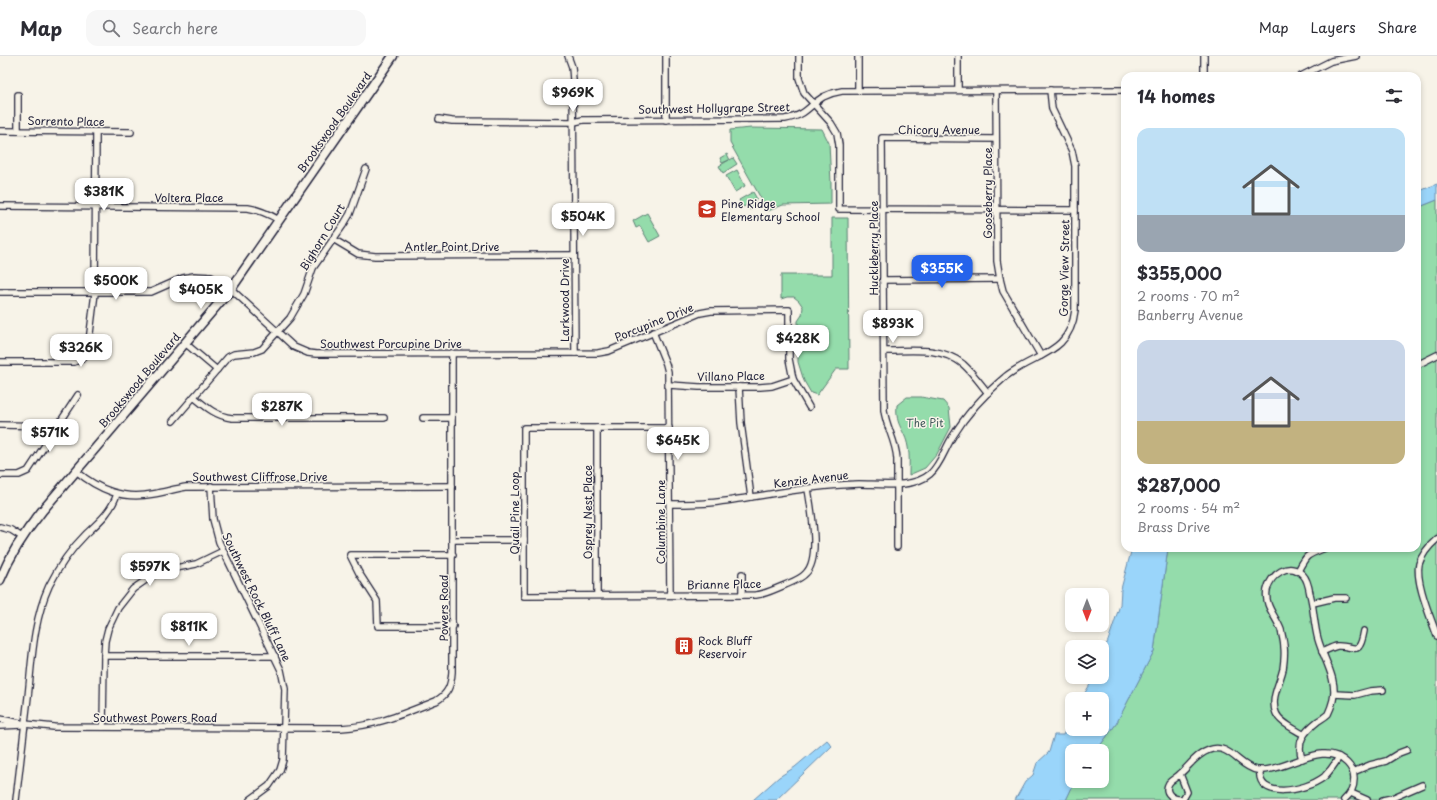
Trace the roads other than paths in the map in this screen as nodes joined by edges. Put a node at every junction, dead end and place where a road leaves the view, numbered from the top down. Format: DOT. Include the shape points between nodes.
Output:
graph roads {
  1 [pos="393,56"];
  2 [pos="568,56"];
  3 [pos="666,56"];
  4 [pos="799,56"];
  5 [pos="858,56"];
  6 [pos="958,56"];
  7 [pos="1204,56"];
  8 [pos="1356,56"];
  9 [pos="1204,72"];
  10 [pos="1309,72"];
  11 [pos="858,90"];
  12 [pos="958,90"];
  13 [pos="996,90"];
  14 [pos="1050,90"];
  15 [pos="1121,90"];
  16 [pos="18,95"];
  17 [pos="814,104"];
  18 [pos="439,119"];
  19 [pos="666,120"];
  20 [pos="574,122"];
  21 [pos="0,130"];
  22 [pos="18,131"];
  23 [pos="96,132"];
  24 [pos="131,132"];
  25 [pos="882,138"];
  26 [pos="996,139"];
  27 [pos="366,170"];
  28 [pos="0,206"];
  29 [pos="95,207"];
  30 [pos="883,210"];
  31 [pos="997,210"];
  32 [pos="1075,210"];
  33 [pos="279,220"];
  34 [pos="333,239"];
  35 [pos="574,255"];
  36 [pos="883,280"];
  37 [pos="1000,280"];
  38 [pos="231,289"];
  39 [pos="0,292"];
  40 [pos="94,293"];
  41 [pos="278,332"];
  42 [pos="653,332"];
  43 [pos="185,343"];
  44 [pos="884,351"];
  45 [pos="452,353"];
  46 [pos="574,353"];
  47 [pos="1437,355"];
  48 [pos="1041,356"];
  49 [pos="0,362"];
  50 [pos="1421,363"];
  51 [pos="217,370"];
  52 [pos="793,379"];
  53 [pos="669,385"];
  54 [pos="738,387"];
  55 [pos="988,393"];
  56 [pos="78,395"];
  57 [pos="194,397"];
  58 [pos="809,407"];
  59 [pos="384,418"];
  60 [pos="423,418"];
  61 [pos="452,418"];
  62 [pos="173,421"];
  63 [pos="0,425"];
  64 [pos="58,426"];
  65 [pos="597,428"];
  66 [pos="669,428"];
  67 [pos="76,471"];
  68 [pos="0,474"];
  69 [pos="898,484"];
  70 [pos="212,486"];
  71 [pos="452,486"];
  72 [pos="808,489"];
  73 [pos="117,494"];
  74 [pos="750,497"];
  75 [pos="670,504"];
  76 [pos="0,527"];
  77 [pos="22,537"];
  78 [pos="1437,539"];
  79 [pos="452,540"];
  80 [pos="524,540"];
  81 [pos="897,548"];
  82 [pos="222,551"];
  83 [pos="1314,552"];
  84 [pos="453,555"];
  85 [pos="1298,572"];
  86 [pos="742,574"];
  87 [pos="0,580"];
  88 [pos="670,595"];
  89 [pos="742,595"];
  90 [pos="597,596"];
  91 [pos="1346,598"];
  92 [pos="1312,603"];
  93 [pos="453,626"];
  94 [pos="1364,631"];
  95 [pos="1437,636"];
  96 [pos="1322,652"];
  97 [pos="104,656"];
  98 [pos="275,656"];
  99 [pos="1383,690"];
  100 [pos="1334,694"];
  101 [pos="0,719"];
  102 [pos="25,724"];
  103 [pos="0,726"];
  104 [pos="103,727"];
  105 [pos="284,728"];
  106 [pos="1304,735"];
  107 [pos="1407,750"];
  108 [pos="1340,757"];
  109 [pos="1302,759"];
  110 [pos="1260,770"];
  111 [pos="1354,772"];
  112 [pos="1180,774"];
  113 [pos="1422,785"];
  114 [pos="1351,793"];
  115 [pos="1268,794"];
  116 [pos="1280,796"];
  117 [pos="16,800"];
  118 [pos="250,800"];
  119 [pos="1344,800"];
  120 [pos="1367,800"];
  121 [pos="1384,800"];
  1 -- 33 [label="main road, Brookswood Boulevard"];
  2 -- 20 [label="street, Larkwood Drive" via="572,67"];
  3 -- 19 [label="street"];
  4 -- 17 [label="street" via="799,78 804,93"];
  5 -- 11 [label="street"];
  6 -- 12 [label="street"];
  7 -- 9 [label="street"];
  8 -- 10 [label="street" via="1331,61"];
  11 -- 12 [label="street, Southwest Hollygrape Street"];
  11 -- 17 [label="street, Southwest Hollygrape Street" via="830,94"];
  12 -- 13 [label="street, Southwest Hollygrape Street"];
  13 -- 14 [label="street, Southwest Hollygrape Street"];
  13 -- 26 [label="street, Gooseberry Place"];
  14 -- 15 [label="street, Southwest Hollygrape Street"];
  14 -- 32 [label="street, Gorge View Street" via="1052,109 1072,151 1075,166"];
  16 -- 22 [label="street"];
  17 -- 19 [label="street, Southwest Hollygrape Street" via="803,114 785,119"];
  17 -- 30 [label="street" via="837,133 839,209"];
  18 -- 20 [label="street, Southwest Hollygrape Street" via="452,122"];
  19 -- 20 [label="street, Southwest Hollygrape Street"];
  20 -- 35 [label="street, Larkwood Drive"];
  21 -- 22 [label="street, Sorrento Place"];
  22 -- 23 [label="street, Sorrento Place"];
  23 -- 24 [label="street, Sorrento Place"];
  23 -- 29 [label="street"];
  25 -- 26 [label="street, Chicory Avenue"];
  25 -- 30 [label="street, Huckleberry Place"];
  26 -- 31 [label="street, Gooseberry Place"];
  27 -- 34 [label="street, Bighorn Court" via="350,214"];
  28 -- 29 [label="street, Voltera Place"];
  29 -- 33 [label="street, Voltera Place" via="248,208"];
  29 -- 40 [label="street"];
  30 -- 31 [label="street"];
  30 -- 36 [label="street, Huckleberry Place"];
  31 -- 32 [label="street"];
  31 -- 37 [label="street, Gooseberry Place" via="997,261"];
  32 -- 48 [label="street, Gorge View Street" via="1074,319 1063,340"];
  33 -- 38 [label="main road, Brookswood Boulevard"];
  34 -- 35 [label="street, Antler Point Drive" via="358,254 375,256"];
  34 -- 41 [label="street, Bighorn Court" via="313,268 298,306"];
  35 -- 46 [label="street, Larkwood Drive"];
  36 -- 37 [label="street"];
  36 -- 44 [label="street, Huckleberry Place"];
  37 -- 48 [label="street, Gooseberry Place" via="1003,291"];
  38 -- 40 [label="street, Southwest Porcupine Drive" via="211,277 194,276 151,292"];
  38 -- 41 [label="street, Southwest Porcupine Drive"];
  38 -- 43 [label="main road, Brookswood Boulevard"];
  39 -- 40 [label="street, Southwest Porcupine Drive"];
  40 -- 49 [label="street" via="88,349 83,358 74,362"];
  41 -- 45 [label="street, Southwest Porcupine Drive" via="294,347 308,353"];
  41 -- 51 [label="street, Bighorn Court" via="262,348 254,352 231,355"];
  42 -- 46 [label="street, Porcupine Drive" via="609,351"];
  42 -- 52 [label="street, Porcupine Drive" via="711,311 789,310"];
  42 -- 53 [label="street, Columbine Lane" via="666,364"];
  43 -- 51 [label="street"];
  43 -- 67 [label="main road, Brookswood Boulevard"];
  44 -- 55 [label="street" via="931,350 943,353 964,365"];
  44 -- 69 [label="street, Huckleberry Place" via="884,410 887,428 896,449"];
  45 -- 46 [label="street, Southwest Porcupine Drive"];
  45 -- 61 [label="street, Powers Road"];
  47 -- 50 [label="street"];
  48 -- 55 [label="street, Gorge View Street" via="1007,376"];
  51 -- 57 [label="street, Bighorn Court"];
  52 -- 54 [label="street, Villano Place" via="772,386"];
  52 -- 58 [label="street"];
  53 -- 54 [label="street, Villano Place"];
  53 -- 66 [label="street, Columbine Lane"];
  54 -- 74 [label="street"];
  55 -- 69 [label="street, Gorge View Street" via="952,436 939,463 930,474 916,482"];
  56 -- 64 [label="street"];
  57 -- 59 [label="street" via="209,410 232,418"];
  57 -- 62 [label="street, Bighorn Court"];
  60 -- 61 [label="street"];
  61 -- 71 [label="street, Powers Road"];
  63 -- 64 [label="street"];
  64 -- 68 [label="street" via="25,473"];
  65 -- 66 [label="street, Quail Pine Loop"];
  65 -- 80 [label="street, Quail Pine Loop" via="524,428"];
  65 -- 90 [label="street, Osprey Nest Place"];
  66 -- 75 [label="street, Columbine Lane"];
  67 -- 73 [label="street, Southwest Cliffrose Drive" via="96,486"];
  67 -- 77 [label="main road, Brookswood Boulevard"];
  69 -- 72 [label="street, Kenzie Avenue" via="838,484"];
  69 -- 81 [label="street, Huckleberry Place"];
  70 -- 71 [label="street, Southwest Cliffrose Drive"];
  70 -- 73 [label="street, Southwest Cliffrose Drive" via="186,486 142,496"];
  70 -- 82 [label="street, Southwest Rock Bluff Lane" via="215,532"];
  71 -- 79 [label="street, Powers Road"];
  72 -- 74 [label="street, Kenzie Avenue"];
  72 -- 89 [label="street, Brianne Place" via="814,530 813,554 809,569 805,575 766,594"];
  73 -- 102 [label="street" via="105,516 60,566 48,588 36,628"];
  74 -- 75 [label="street, Kenzie Avenue" via="716,502"];
  75 -- 88 [label="street, Columbine Lane"];
  76 -- 77 [label="street"];
  77 -- 87 [label="main road, Brookswood Boulevard"];
  78 -- 95 [label="street" via="1424,553 1419,564 1420,586"];
  79 -- 80 [label="street"];
  79 -- 84 [label="street, Powers Road"];
  80 -- 90 [label="street, Quail Pine Loop" via="524,596"];
  82 -- 97 [label="street" via="196,564 154,575 133,589 113,617 108,629"];
  82 -- 98 [label="street, Southwest Rock Bluff Lane"];
  83 -- 85 [label="street" via="1304,559"];
  84 -- 93 [label="street, Powers Road"];
  84 -- 93 [label="street" via="350,556 377,600 378,626"];
  85 -- 92 [label="street" via="1306,580"];
  85 -- 106 [label="street" via="1285,569 1277,573 1270,582 1267,596 1268,606 1281,629 1284,648 1283,668 1275,694 1276,714"];
  86 -- 89 [label="street"];
  88 -- 89 [label="street, Brianne Place"];
  88 -- 90 [label="street, Quail Pine Loop"];
  91 -- 92 [label="street"];
  92 -- 96 [label="street"];
  93 -- 105 [label="street, Powers Road" via="452,682 444,696 370,725"];
  94 -- 96 [label="street" via="1360,645 1356,648 1335,646"];
  96 -- 100 [label="street" via="1334,684"];
  97 -- 98 [label="street"];
  97 -- 104 [label="street"];
  98 -- 105 [label="street, Southwest Rock Bluff Lane" via="284,680"];
  99 -- 100 [label="street" via="1354,695"];
  100 -- 106 [label="street" via="1328,714 1311,726"];
  101 -- 102 [label="street"];
  102 -- 103 [label="street"];
  102 -- 104 [label="street, Southwest Powers Road"];
  102 -- 117 [label="street"];
  104 -- 105 [label="street, Southwest Powers Road"];
  105 -- 118 [label="street, Southwest Rock Bluff Lane" via="284,752 280,770 269,786"];
  106 -- 109 [label="street" via="1299,749"];
  107 -- 111 [label="street" via="1386,761"];
  108 -- 109 [label="street" via="1319,754"];
  108 -- 111 [label="street"];
  108 -- 116 [label="street" via="1324,776 1300,791"];
  109 -- 110 [label="street" via="1277,768"];
  110 -- 112 [label="street" via="1250,768 1222,748 1216,748 1198,756"];
  110 -- 115 [label="street" via="1260,783"];
  111 -- 114 [label="street"];
  112 -- 112 [label="street" via="1168,788 1174,799 1183,799 1187,792"];
  113 -- 121 [label="street"];
  114 -- 119 [label="street"];
  114 -- 120 [label="street"];
}
